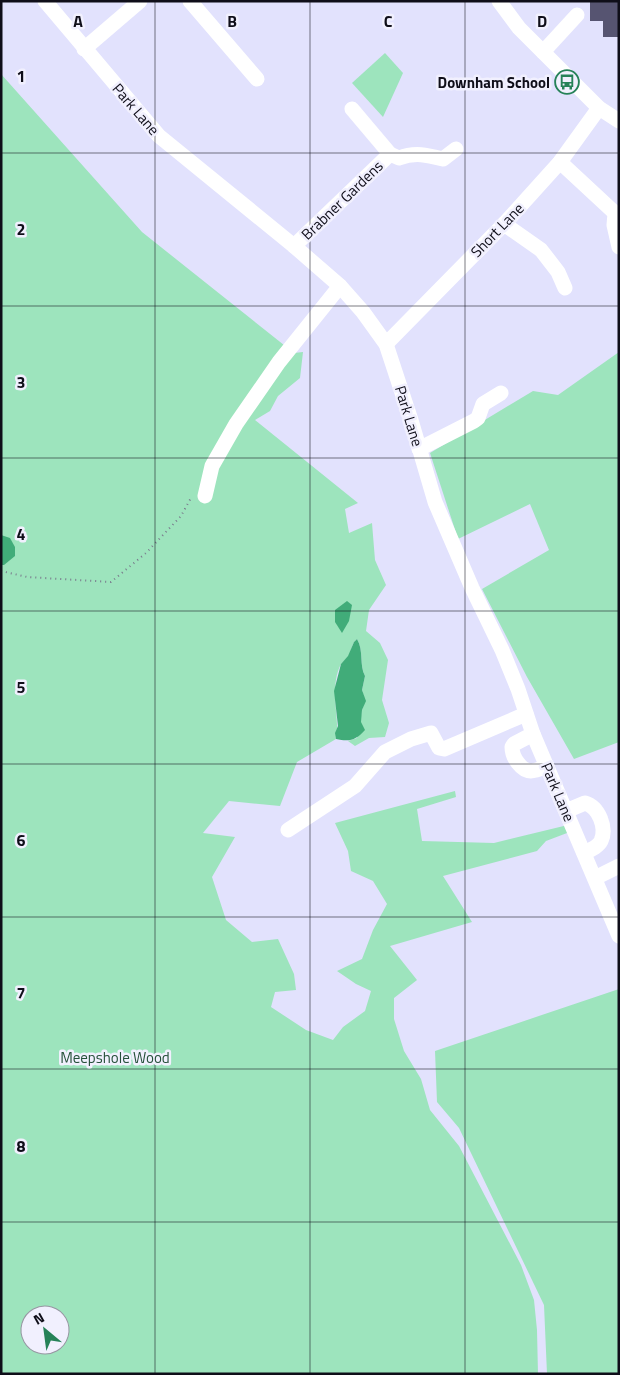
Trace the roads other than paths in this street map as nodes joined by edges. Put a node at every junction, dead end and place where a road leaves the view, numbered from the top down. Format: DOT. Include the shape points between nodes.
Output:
graph roads {
  1 [pos="45,1"];
  2 [pos="140,1"];
  3 [pos="190,1"];
  4 [pos="499,1"];
  5 [pos="577,16"];
  6 [pos="84,48"];
  7 [pos="543,52"];
  8 [pos="257,79"];
  9 [pos="599,108"];
  10 [pos="352,109"];
  11 [pos="619,121"];
  12 [pos="456,149"];
  13 [pos="390,154"];
  14 [pos="560,162"];
  15 [pos="504,224"];
  16 [pos="294,246"];
  17 [pos="619,247"];
  18 [pos="340,286"];
  19 [pos="565,288"];
  20 [pos="386,344"];
  21 [pos="500,393"];
  22 [pos="419,450"];
  23 [pos="199,495"];
  24 [pos="526,714"];
  25 [pos="533,734"];
  26 [pos="547,766"];
  27 [pos="566,811"];
  28 [pos="288,830"];
  29 [pos="584,853"];
  30 [pos="619,866"];
  31 [pos="595,878"];
  32 [pos="619,936"];
  1 -- 6 [label="street, Park Lane"];
  2 -- 6 [label="street"];
  3 -- 8 [label="street"];
  4 -- 7 [label="street"];
  5 -- 7 [label="street"];
  6 -- 16 [label="street, Park Lane" via="159,136"];
  7 -- 9 [label="street"];
  9 -- 11 [label="street"];
  9 -- 14 [label="street, Short Lane"];
  10 -- 13 [label="street, Brabner Gardens"];
  12 -- 13 [label="street" via="443,159 429,154 399,158"];
  13 -- 16 [label="street, Brabner Gardens"];
  14 -- 15 [label="street, Short Lane"];
  14 -- 17 [label="street" via="615,213"];
  15 -- 19 [label="street" via="541,250 558,272"];
  15 -- 20 [label="street, Short Lane"];
  16 -- 18 [label="street, Park Lane"];
  18 -- 20 [label="street, Park Lane"];
  18 -- 23 [label="street" via="279,362 236,424"];
  20 -- 22 [label="street, Park Lane"];
  21 -- 22 [label="street" via="483,404 474,422"];
  22 -- 24 [label="street, Park Lane" via="435,502 502,650"];
  24 -- 25 [label="street, Park Lane"];
  24 -- 28 [label="street" via="444,750 439,748 431,733 393,746 354,786"];
  25 -- 26 [label="street, Park Lane"];
  25 -- 26 [label="street" via="514,744 513,754 526,771"];
  26 -- 27 [label="street, Park Lane"];
  27 -- 29 [label="street, Park Lane"];
  27 -- 29 [label="street" via="585,803 599,815 602,839"];
  29 -- 31 [label="street, Park Lane"];
  30 -- 31 [label="street"];
  31 -- 32 [label="street, Park Lane"];
}
